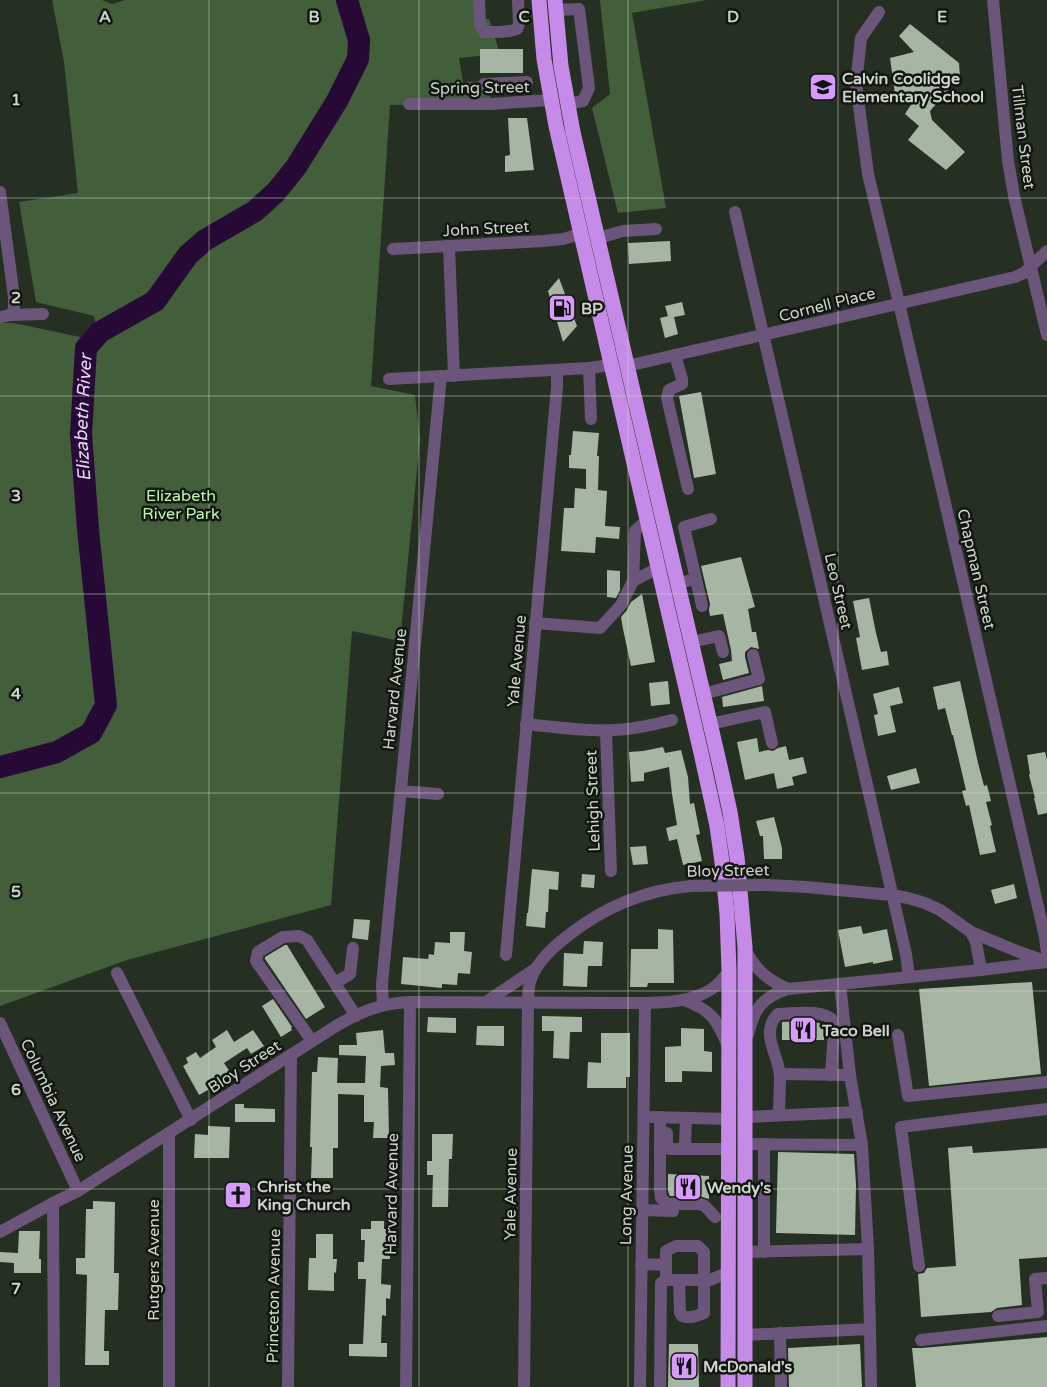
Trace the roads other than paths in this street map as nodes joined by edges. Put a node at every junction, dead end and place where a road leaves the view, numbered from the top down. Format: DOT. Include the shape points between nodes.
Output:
graph roads {
  1 [pos="479,0"];
  2 [pos="518,0"];
  3 [pos="539,0"];
  4 [pos="992,0"];
  5 [pos="555,5"];
  6 [pos="879,12"];
  7 [pos="526,82"];
  8 [pos="502,83"];
  9 [pos="484,84"];
  10 [pos="550,100"];
  11 [pos="410,104"];
  12 [pos="504,104"];
  13 [pos="567,104"];
  14 [pos="0,192"];
  15 [pos="735,212"];
  16 [pos="656,229"];
  17 [pos="581,234"];
  18 [pos="598,238"];
  19 [pos="449,246"];
  20 [pos="393,249"];
  21 [pos="1047,251"];
  22 [pos="1031,267"];
  23 [pos="899,303"];
  24 [pos="44,314"];
  25 [pos="5,316"];
  26 [pos="1047,335"];
  27 [pos="764,336"];
  28 [pos="676,355"];
  29 [pos="611,365"];
  30 [pos="627,366"];
  31 [pos="588,368"];
  32 [pos="557,370"];
  33 [pos="448,376"];
  34 [pos="389,379"];
  35 [pos="590,419"];
  36 [pos="688,489"];
  37 [pos="711,519"];
  38 [pos="647,520"];
  39 [pos="684,527"];
  40 [pos="666,532"];
  41 [pos="658,568"];
  42 [pos="696,579"];
  43 [pos="633,581"];
  44 [pos="678,584"];
  45 [pos="702,606"];
  46 [pos="535,624"];
  47 [pos="691,642"];
  48 [pos="724,652"];
  49 [pos="752,655"];
  50 [pos="703,694"];
  51 [pos="672,720"];
  52 [pos="526,724"];
  53 [pos="710,724"];
  54 [pos="606,730"];
  55 [pos="772,743"];
  56 [pos="401,791"];
  57 [pos="438,794"];
  58 [pos="611,871"];
  59 [pos="892,895"];
  60 [pos="971,932"];
  61 [pos="744,947"];
  62 [pos="353,948"];
  63 [pos="1047,953"];
  64 [pos="506,955"];
  65 [pos="1047,962"];
  66 [pos="537,967"];
  67 [pos="729,970"];
  68 [pos="981,970"];
  69 [pos="117,974"];
  70 [pos="909,977"];
  71 [pos="335,984"];
  72 [pos="840,984"];
  73 [pos="788,988"];
  74 [pos="684,1000"];
  75 [pos="410,1002"];
  76 [pos="486,1002"];
  77 [pos="528,1002"];
  78 [pos="645,1003"];
  79 [pos="383,1005"];
  80 [pos="356,1016"];
  81 [pos="0,1023"];
  82 [pos="898,1035"];
  83 [pos="312,1041"];
  84 [pos="729,1050"];
  85 [pos="745,1050"];
  86 [pos="291,1055"];
  87 [pos="780,1074"];
  88 [pos="831,1075"];
  89 [pos="850,1075"];
  90 [pos="1047,1082"];
  91 [pos="1047,1109"];
  92 [pos="857,1112"];
  93 [pos="779,1116"];
  94 [pos="643,1117"];
  95 [pos="664,1117"];
  96 [pos="745,1117"];
  97 [pos="686,1118"];
  98 [pos="729,1119"];
  99 [pos="191,1120"];
  100 [pos="169,1134"];
  101 [pos="745,1144"];
  102 [pos="764,1144"];
  103 [pos="862,1144"];
  104 [pos="690,1149"];
  105 [pos="729,1149"];
  106 [pos="78,1192"];
  107 [pos="54,1203"];
  108 [pos="670,1207"];
  109 [pos="642,1210"];
  110 [pos="722,1218"];
  111 [pos="0,1232"];
  112 [pos="868,1249"];
  113 [pos="745,1252"];
  114 [pos="764,1252"];
  115 [pos="642,1264"];
  116 [pos="666,1265"];
  117 [pos="919,1266"];
  118 [pos="729,1272"];
  119 [pos="1047,1278"];
  120 [pos="673,1280"];
  121 [pos="705,1280"];
  122 [pos="998,1316"];
  123 [pos="1047,1326"];
  124 [pos="870,1329"];
  125 [pos="780,1333"];
  126 [pos="745,1334"];
  127 [pos="921,1340"];
  128 [pos="54,1387"];
  129 [pos="169,1387"];
  130 [pos="288,1387"];
  131 [pos="406,1387"];
  132 [pos="524,1387"];
  133 [pos="640,1387"];
  134 [pos="660,1387"];
  135 [pos="728,1387"];
  136 [pos="745,1387"];
  137 [pos="781,1387"];
  138 [pos="871,1387"];
  1 -- 2 [label="street" via="480,25 484,32 517,29 520,24"];
  3 -- 10 [label="highway"];
  4 -- 22 [label="street, Tillman Street" via="1008,161"];
  5 -- 13 [label="highway"];
  5 -- 13 [label="street" via="579,9 589,88 583,101"];
  6 -- 23 [label="street, Chapman Street" via="861,38 856,84 868,174"];
  7 -- 8 [label="street"];
  8 -- 9 [label="street"];
  8 -- 12 [label="street"];
  10 -- 12 [label="street, Spring Street"];
  10 -- 17 [label="highway"];
  11 -- 12 [label="street, Spring Street"];
  13 -- 18 [label="highway"];
  14 -- 25 [label="street" via="14,297 14,309"];
  15 -- 27 [label="street, Leo Street"];
  16 -- 18 [label="street" via="622,231"];
  17 -- 19 [label="street, John Street" via="552,241"];
  17 -- 29 [label="highway"];
  18 -- 30 [label="highway"];
  19 -- 20 [label="street, John Street"];
  19 -- 33 [label="street, Harvard Avenue"];
  21 -- 22 [label="street, Cornell Place"];
  22 -- 23 [label="street, Cornell Place" via="1015,277"];
  22 -- 26 [label="street, Tillman Street"];
  23 -- 27 [label="street, Cornell Place"];
  23 -- 63 [label="street, Chapman Street"];
  24 -- 25 [label="street"];
  27 -- 28 [label="street, Cornell Place"];
  27 -- 59 [label="street, Leo Street"];
  28 -- 30 [label="street, Cornell Place"];
  28 -- 36 [label="street" via="682,384 669,390 667,398"];
  29 -- 31 [label="street"];
  29 -- 38 [label="highway"];
  30 -- 40 [label="highway"];
  31 -- 32 [label="street"];
  31 -- 35 [label="street"];
  32 -- 33 [label="street"];
  32 -- 46 [label="street, Yale Avenue"];
  33 -- 34 [label="street"];
  33 -- 56 [label="street, Harvard Avenue"];
  37 -- 39 [label="street"];
  38 -- 41 [label="highway"];
  38 -- 43 [label="street" via="634,531"];
  39 -- 40 [label="street"];
  39 -- 42 [label="street"];
  40 -- 44 [label="highway"];
  41 -- 43 [label="street"];
  41 -- 67 [label="highway" via="717,826 727,914"];
  42 -- 44 [label="street"];
  42 -- 45 [label="street"];
  43 -- 46 [label="street" via="621,605 600,628"];
  44 -- 47 [label="highway"];
  46 -- 52 [label="street, Yale Avenue"];
  47 -- 48 [label="street" via="719,636"];
  47 -- 50 [label="highway"];
  49 -- 50 [label="street" via="759,679"];
  50 -- 53 [label="highway"];
  51 -- 54 [label="street" via="638,728"];
  52 -- 54 [label="street"];
  52 -- 64 [label="street, Yale Avenue"];
  53 -- 55 [label="street" via="765,712"];
  53 -- 61 [label="highway" via="734,834"];
  54 -- 58 [label="street, Lehigh Street"];
  56 -- 57 [label="street"];
  56 -- 79 [label="street, Harvard Avenue" via="382,984"];
  59 -- 60 [label="street, Bloy Street" via="933,906"];
  59 -- 66 [label="street, Bloy Street, bridge" via="768,885 665,889 624,902 580,926 557,944"];
  59 -- 70 [label="street, Leo Street"];
  60 -- 65 [label="street, Bloy Street"];
  60 -- 68 [label="street"];
  61 -- 73 [label="street" via="760,971"];
  61 -- 85 [label="highway"];
  62 -- 71 [label="street" via="350,974"];
  65 -- 68 [label="street, Bloy Street"];
  66 -- 76 [label="street"];
  66 -- 77 [label="street, Bloy Street" via="529,985"];
  67 -- 74 [label="street, Bloy Street" via="718,984"];
  67 -- 84 [label="highway"];
  68 -- 70 [label="street, Bloy Street"];
  69 -- 99 [label="street"];
  70 -- 72 [label="street, Bloy Street"];
  71 -- 80 [label="street"];
  71 -- 83 [label="street" via="307,940 299,936 284,937 258,952 256,960"];
  72 -- 73 [label="street, Bloy Street"];
  72 -- 89 [label="street"];
  73 -- 85 [label="street, Bloy Street" via="769,996 759,1007"];
  74 -- 78 [label="street, Bloy Street"];
  74 -- 84 [label="street" via="711,1015"];
  75 -- 76 [label="street, Bloy Street"];
  75 -- 79 [label="street, Bloy Street"];
  75 -- 131 [label="street, Harvard Avenue"];
  76 -- 77 [label="street, Bloy Street"];
  77 -- 78 [label="street, Bloy Street"];
  77 -- 132 [label="street, Yale Avenue"];
  78 -- 94 [label="street, Long Avenue"];
  79 -- 80 [label="street, Bloy Street"];
  80 -- 83 [label="street, Bloy Street"];
  81 -- 106 [label="street, Columbia Avenue"];
  82 -- 90 [label="street" via="908,1096"];
  83 -- 86 [label="street, Bloy Street"];
  84 -- 98 [label="highway"];
  85 -- 96 [label="highway"];
  86 -- 99 [label="street, Bloy Street"];
  86 -- 130 [label="street, Princeton Avenue"];
  87 -- 88 [label="street"];
  87 -- 88 [label="street" via="771,1044 772,1020 778,1014 818,1013 834,1021"];
  87 -- 93 [label="street"];
  88 -- 89 [label="street"];
  89 -- 92 [label="street"];
  91 -- 117 [label="street" via="901,1127"];
  92 -- 93 [label="street"];
  92 -- 103 [label="street"];
  93 -- 96 [label="street"];
  94 -- 95 [label="street"];
  94 -- 109 [label="street, Long Avenue"];
  95 -- 97 [label="street"];
  95 -- 104 [label="street" via="667,1148"];
  95 -- 108 [label="street" via="660,1190 661,1198"];
  96 -- 101 [label="highway"];
  97 -- 98 [label="street"];
  97 -- 104 [label="street" via="685,1145"];
  98 -- 105 [label="highway"];
  99 -- 100 [label="street, Bloy Street"];
  100 -- 106 [label="street, Bloy Street"];
  100 -- 129 [label="street, Rutgers Avenue"];
  101 -- 102 [label="street"];
  101 -- 113 [label="highway"];
  102 -- 103 [label="street"];
  102 -- 114 [label="street"];
  103 -- 112 [label="street"];
  104 -- 105 [label="street"];
  105 -- 110 [label="highway"];
  106 -- 107 [label="street, Bloy Street"];
  107 -- 111 [label="street, Bloy Street"];
  107 -- 128 [label="street"];
  108 -- 109 [label="street"];
  108 -- 110 [label="street" via="699,1204"];
  109 -- 115 [label="street, Long Avenue"];
  110 -- 118 [label="highway"];
  112 -- 114 [label="street"];
  112 -- 124 [label="street"];
  113 -- 114 [label="street"];
  113 -- 126 [label="highway"];
  115 -- 116 [label="street"];
  115 -- 133 [label="street, Long Avenue"];
  116 -- 120 [label="street"];
  116 -- 121 [label="street" via="666,1251 676,1246 698,1246 704,1252"];
  118 -- 121 [label="street"];
  118 -- 135 [label="highway"];
  119 -- 122 [label="street" via="1034,1279 1038,1312"];
  120 -- 121 [label="street"];
  120 -- 121 [label="street" via="680,1313 690,1317 704,1313"];
  120 -- 134 [label="street" via="661,1283"];
  123 -- 127 [label="street"];
  124 -- 125 [label="street"];
  124 -- 138 [label="street"];
  125 -- 126 [label="street"];
  125 -- 137 [label="street"];
  126 -- 136 [label="highway"];
}
